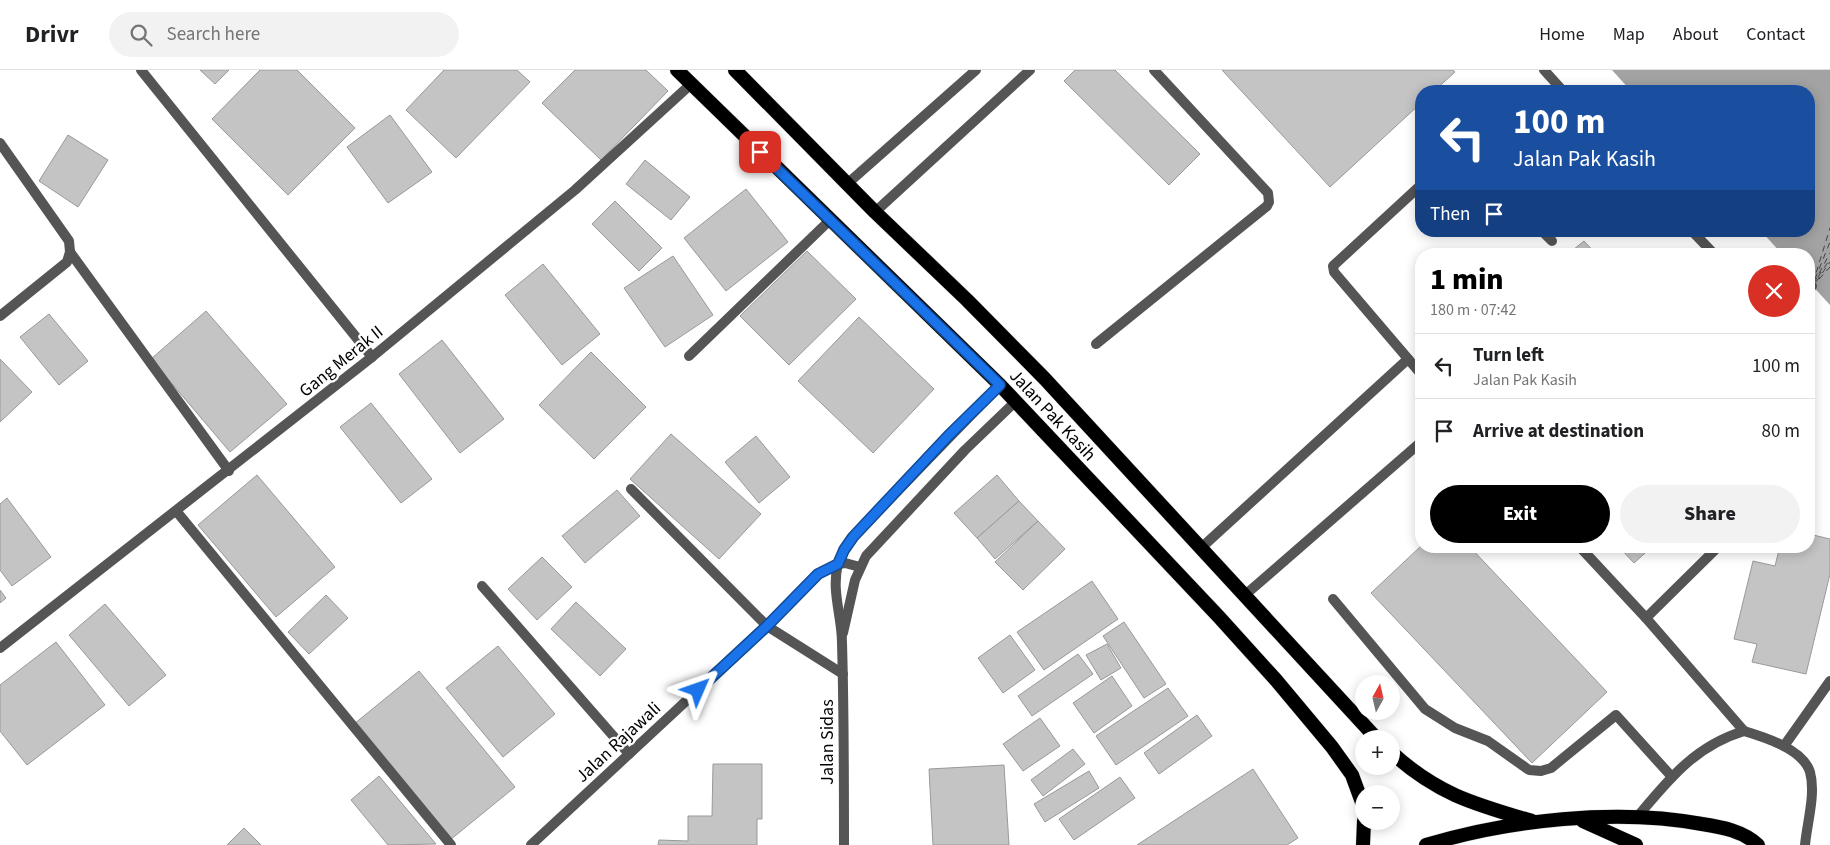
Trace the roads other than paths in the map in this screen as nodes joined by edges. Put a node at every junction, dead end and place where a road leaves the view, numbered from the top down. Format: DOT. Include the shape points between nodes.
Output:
graph roads {
  1 [pos="141,70"];
  2 [pos="677,70"];
  3 [pos="735,70"];
  4 [pos="976,70"];
  5 [pos="1030,70"];
  6 [pos="1154,70"];
  7 [pos="1544,70"];
  8 [pos="690,85"];
  9 [pos="1558,85"];
  10 [pos="0,143"];
  11 [pos="847,184"];
  12 [pos="1415,191"];
  13 [pos="875,212"];
  14 [pos="830,220"];
  15 [pos="1548,237"];
  16 [pos="1698,237"];
  17 [pos="1552,241"];
  18 [pos="1708,248"];
  19 [pos="70,252"];
  20 [pos="0,316"];
  21 [pos="1096,344"];
  22 [pos="689,356"];
  23 [pos="372,358"];
  24 [pos="1408,359"];
  25 [pos="1415,367"];
  26 [pos="1000,385"];
  27 [pos="1015,402"];
  28 [pos="1415,447"];
  29 [pos="229,471"];
  30 [pos="631,489"];
  31 [pos="177,512"];
  32 [pos="1201,548"];
  33 [pos="1586,553"];
  34 [pos="1712,553"];
  35 [pos="838,564"];
  36 [pos="860,566"];
  37 [pos="482,586"];
  38 [pos="1245,595"];
  39 [pos="1334,599"];
  40 [pos="1646,618"];
  41 [pos="767,626"];
  42 [pos="842,639"];
  43 [pos="0,648"];
  44 [pos="843,674"];
  45 [pos="1830,681"];
  46 [pos="1369,730"];
  47 [pos="1744,731"];
  48 [pos="1784,746"];
  49 [pos="629,754"];
  50 [pos="1400,759"];
  51 [pos="1672,777"];
  52 [pos="1356,785"];
  53 [pos="1638,816"];
  54 [pos="1580,819"];
  55 [pos="1535,822"];
  56 [pos="1364,830"];
  57 [pos="451,845"];
  58 [pos="531,845"];
  59 [pos="844,845"];
  60 [pos="1363,845"];
  61 [pos="1426,845"];
  62 [pos="1636,845"];
  63 [pos="1758,845"];
  64 [pos="1805,845"];
  1 -- 23 [label="street"];
  2 -- 8 [label="highway, Jalan Pak Kasih"];
  3 -- 11 [label="highway, Jalan Pak Kasih"];
  4 -- 11 [label="street"];
  5 -- 13 [label="street"];
  6 -- 21 [label="street" via="1268,193 1269,202"];
  7 -- 9 [label="street"];
  8 -- 14 [label="highway, Jalan Pak Kasih"];
  8 -- 23 [label="street, Gang Merak II" via="575,190"];
  10 -- 19 [label="street" via="68,242"];
  11 -- 13 [label="highway, Jalan Pak Kasih"];
  12 -- 24 [label="street" via="1333,266 1334,272"];
  13 -- 32 [label="highway, Jalan Pak Kasih" via="1045,379"];
  14 -- 22 [label="street"];
  14 -- 26 [label="highway, Jalan Pak Kasih"];
  15 -- 17 [label="street"];
  16 -- 18 [label="street"];
  19 -- 20 [label="street" via="64,265"];
  19 -- 29 [label="street"];
  23 -- 29 [label="street, Gang Merak II"];
  24 -- 25 [label="street"];
  24 -- 32 [label="street"];
  26 -- 27 [label="highway, Jalan Pak Kasih"];
  26 -- 35 [label="street" via="866,523 844,550"];
  27 -- 36 [label="street" via="964,450 883,536"];
  27 -- 52 [label="highway, Jalan Pak Kasih" via="1276,680 1332,747"];
  28 -- 38 [label="street"];
  29 -- 31 [label="street, Gang Merak II"];
  30 -- 41 [label="street"];
  31 -- 43 [label="street, Gang Merak II"];
  31 -- 57 [label="street"];
  32 -- 38 [label="highway, Jalan Pak Kasih"];
  33 -- 40 [label="street"];
  34 -- 40 [label="street"];
  35 -- 36 [label="street"];
  35 -- 41 [label="street, Jalan Rajawali" via="818,574"];
  35 -- 42 [label="street, Jalan Sidas" via="836,601"];
  36 -- 42 [label="street, Jalan Sidas" via="850,595"];
  37 -- 49 [label="street"];
  38 -- 46 [label="highway, Jalan Pak Kasih"];
  39 -- 51 [label="street" via="1425,709 1455,728 1488,741 1529,770 1551,768 1616,715"];
  40 -- 47 [label="street"];
  41 -- 44 [label="street"];
  41 -- 49 [label="street, Jalan Rajawali"];
  42 -- 44 [label="street, Jalan Sidas"];
  44 -- 59 [label="street, Jalan Sidas"];
  45 -- 48 [label="street"];
  47 -- 48 [label="street"];
  47 -- 51 [label="street" via="1705,747"];
  48 -- 64 [label="street" via="1803,761 1811,776"];
  49 -- 58 [label="street, Jalan Rajawali"];
  50 -- 55 [label="highway" via="1425,780 1451,795"];
  51 -- 53 [label="street"];
  53 -- 54 [label="highway"];
  53 -- 63 [label="highway" via="1729,829"];
  54 -- 55 [label="highway"];
  54 -- 62 [label="highway"];
  55 -- 61 [label="highway" via="1459,835"];
  56 -- 60 [label="highway"];
}
